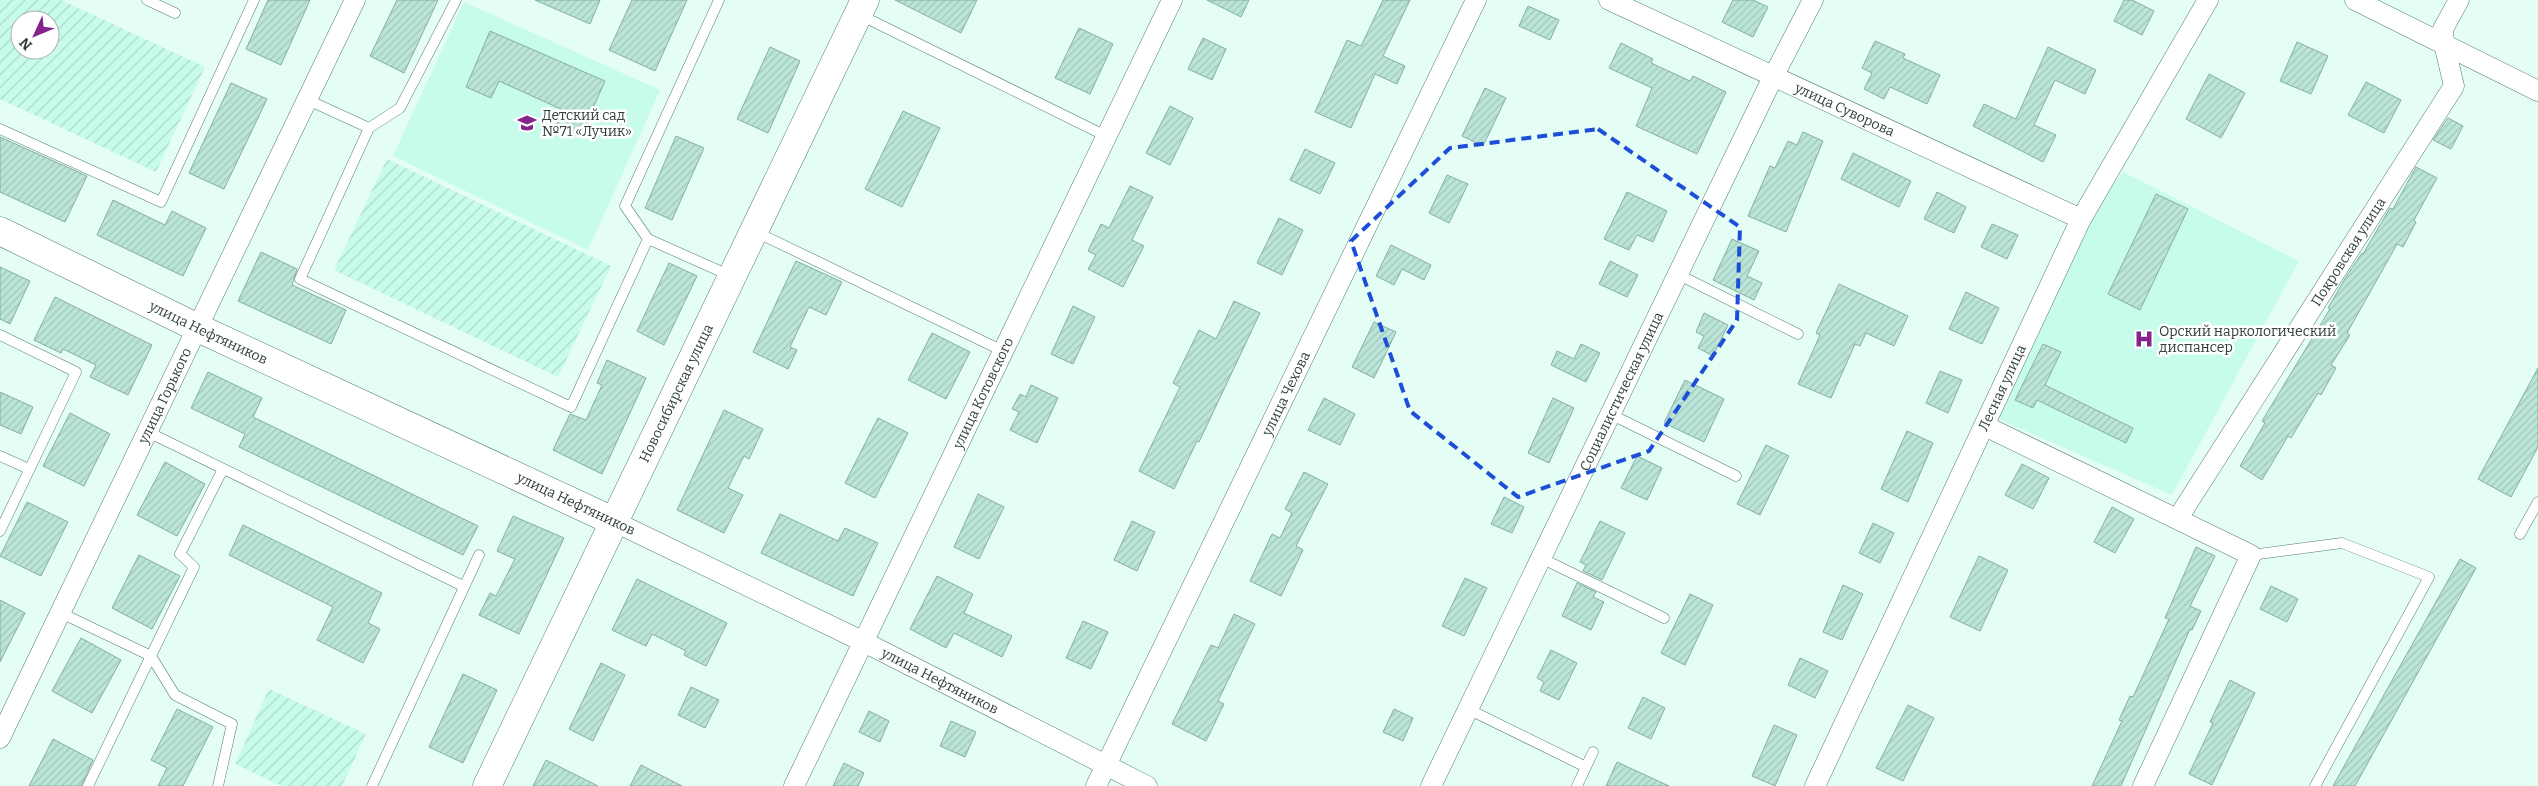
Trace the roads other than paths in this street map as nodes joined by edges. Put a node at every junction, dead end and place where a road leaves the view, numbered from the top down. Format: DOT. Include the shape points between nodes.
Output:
graph roads {
  1 [pos="147,0"];
  2 [pos="254,0"];
  3 [pos="355,0"];
  4 [pos="456,0"];
  5 [pos="719,0"];
  6 [pos="1172,0"];
  7 [pos="1476,0"];
  8 [pos="1609,0"];
  9 [pos="1813,0"];
  10 [pos="2208,0"];
  11 [pos="2355,0"];
  12 [pos="2458,0"];
  13 [pos="862,7"];
  14 [pos="175,13"];
  15 [pos="2444,44"];
  16 [pos="1772,77"];
  17 [pos="2538,90"];
  18 [pos="308,100"];
  19 [pos="369,128"];
  20 [pos="0,129"];
  21 [pos="1106,136"];
  22 [pos="2081,219"];
  23 [pos="754,230"];
  24 [pos="0,231"];
  25 [pos="648,239"];
  26 [pos="1677,274"];
  27 [pos="732,276"];
  28 [pos="198,328"];
  29 [pos="1798,334"];
  30 [pos="0,335"];
  31 [pos="1003,351"];
  32 [pos="1610,414"];
  33 [pos="1985,426"];
  34 [pos="148,432"];
  35 [pos="0,456"];
  36 [pos="29,469"];
  37 [pos="223,469"];
  38 [pos="1736,476"];
  39 [pos="2538,502"];
  40 [pos="2178,518"];
  41 [pos="613,521"];
  42 [pos="0,531"];
  43 [pos="2520,534"];
  44 [pos="479,555"];
  45 [pos="2250,555"];
  46 [pos="1541,558"];
  47 [pos="463,586"];
  48 [pos="61,613"];
  49 [pos="1664,618"];
  50 [pos="864,642"];
  51 [pos="151,656"];
  52 [pos="1468,709"];
  53 [pos="0,738"];
  54 [pos="1593,752"];
  55 [pos="1105,766"];
  56 [pos="1586,767"];
  57 [pos="88,786"];
  58 [pos="218,786"];
  59 [pos="372,786"];
  60 [pos="486,786"];
  61 [pos="794,786"];
  62 [pos="1096,786"];
  63 [pos="1147,786"];
  64 [pos="1431,786"];
  65 [pos="1577,786"];
  66 [pos="1816,786"];
  67 [pos="2142,786"];
  68 [pos="2315,786"];
  1 -- 14 [label="lane"];
  2 -- 20 [label="lane" via="161,202"];
  3 -- 18 [label="street, улица Горького"];
  4 -- 19 [label="lane" via="400,108"];
  5 -- 25 [label="lane" via="626,206"];
  6 -- 21 [label="street, улица Котовского"];
  7 -- 55 [label="street, улица Чехова"];
  8 -- 16 [label="street, улица Суворова"];
  9 -- 16 [label="street, Социалистическая улица"];
  10 -- 22 [label="street, Лесная улица"];
  11 -- 15 [label="street"];
  12 -- 15 [label="street, Покровская улица" via="2444,29"];
  13 -- 21 [label="lane"];
  13 -- 23 [label="main road, Новосибирская улица"];
  15 -- 17 [label="street"];
  15 -- 40 [label="street, Покровская улица" via="2454,86"];
  16 -- 22 [label="street, улица Суворова"];
  16 -- 26 [label="street, Социалистическая улица"];
  18 -- 19 [label="lane"];
  18 -- 28 [label="street, улица Горького"];
  19 -- 25 [label="lane" via="300,279 570,408"];
  21 -- 31 [label="street, улица Котовского"];
  22 -- 33 [label="street, Лесная улица"];
  23 -- 27 [label="main road, Новосибирская улица"];
  23 -- 31 [label="lane"];
  24 -- 28 [label="main road, улица Нефтяников"];
  25 -- 27 [label="lane"];
  26 -- 29 [label="lane"];
  26 -- 32 [label="street, Социалистическая улица"];
  27 -- 41 [label="main road, Новосибирская улица"];
  28 -- 34 [label="street, улица Горького"];
  28 -- 41 [label="main road, улица Нефтяников"];
  30 -- 36 [label="lane" via="76,372"];
  31 -- 50 [label="street, улица Котовского"];
  32 -- 38 [label="lane"];
  32 -- 46 [label="street, Социалистическая улица"];
  33 -- 40 [label="street"];
  33 -- 66 [label="street, Лесная улица"];
  34 -- 37 [label="lane"];
  34 -- 48 [label="street, улица Горького"];
  35 -- 36 [label="lane"];
  36 -- 42 [label="lane"];
  37 -- 47 [label="lane"];
  37 -- 51 [label="lane" via="180,554 194,567"];
  39 -- 43 [label="lane"];
  40 -- 45 [label="street"];
  41 -- 50 [label="street, улица Нефтяников"];
  41 -- 60 [label="main road, Новосибирская улица"];
  44 -- 47 [label="lane"];
  45 -- 67 [label="street"];
  45 -- 68 [label="lane" via="2342,544 2429,576"];
  46 -- 49 [label="lane"];
  46 -- 52 [label="street, Социалистическая улица"];
  47 -- 59 [label="lane"];
  48 -- 51 [label="lane"];
  48 -- 53 [label="street, улица Горького"];
  50 -- 55 [label="street, улица Нефтяников"];
  50 -- 61 [label="street, улица Котовского"];
  51 -- 57 [label="lane"];
  51 -- 58 [label="lane" via="176,695 232,724"];
  52 -- 56 [label="lane"];
  52 -- 64 [label="street, Социалистическая улица"];
  54 -- 56 [label="lane"];
  55 -- 62 [label="street, улица Чехова"];
  55 -- 63 [label="street, улица Нефтяников"];
  56 -- 65 [label="lane"];
}
